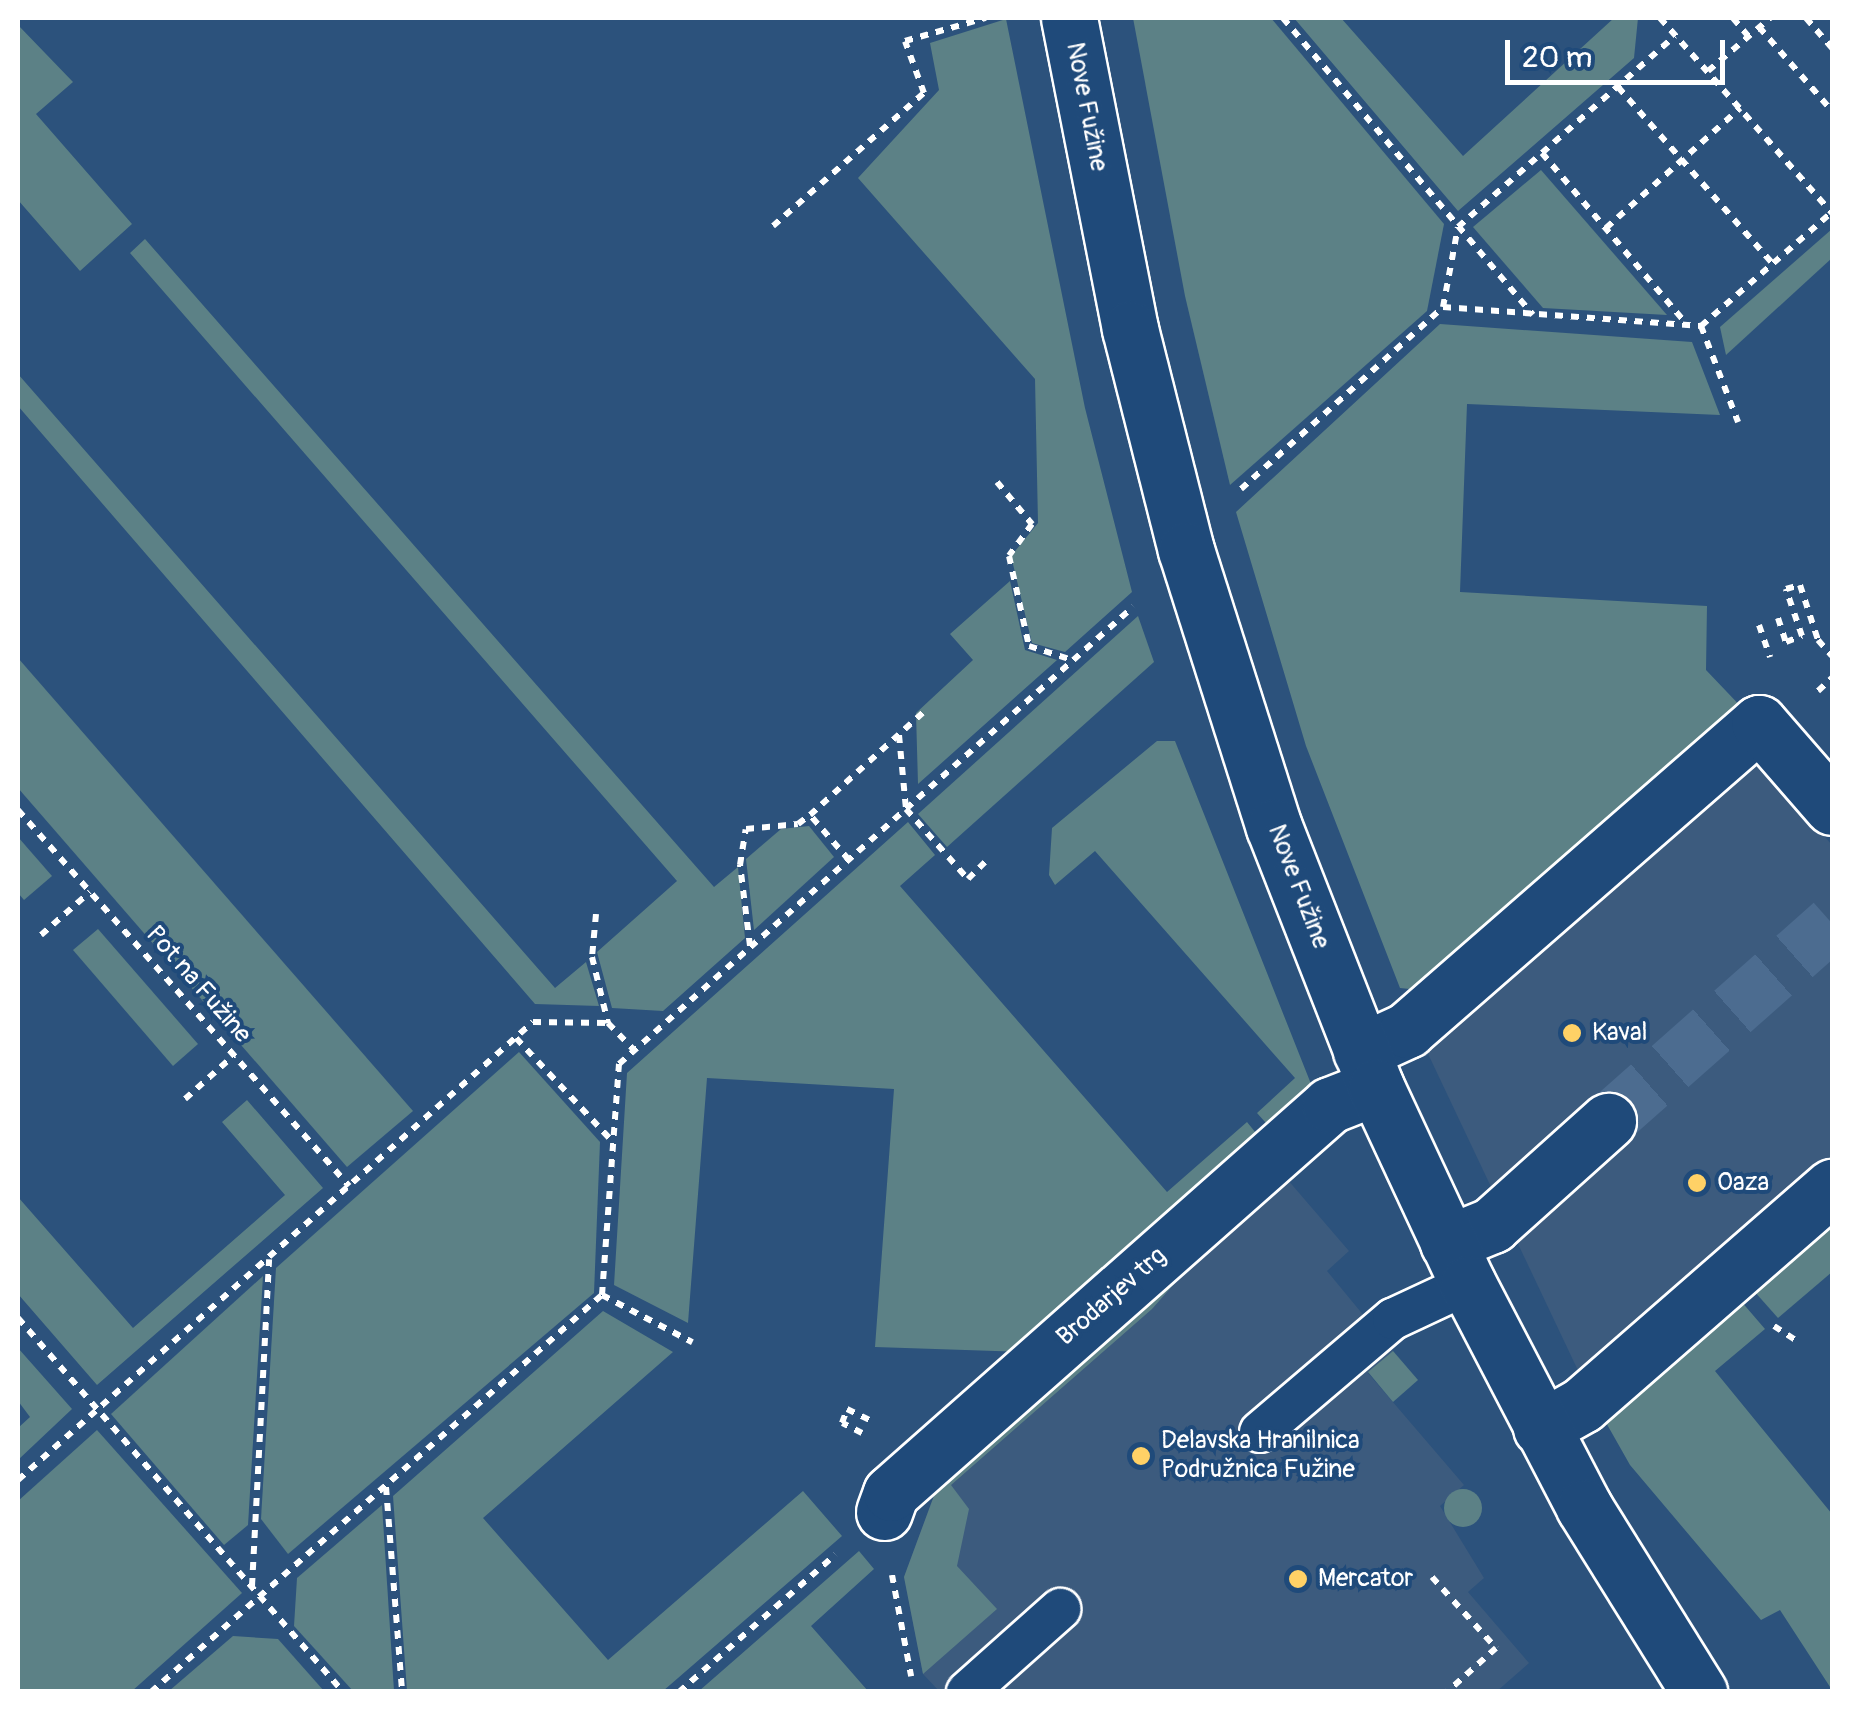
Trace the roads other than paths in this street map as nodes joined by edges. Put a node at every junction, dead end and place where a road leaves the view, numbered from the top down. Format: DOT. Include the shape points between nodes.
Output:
graph roads {
  1 [pos="1068,18"];
  2 [pos="1832,807"];
  3 [pos="1368,1069"];
  4 [pos="1608,1121"];
  5 [pos="1832,1187"];
  6 [pos="1458,1264"];
  7 [pos="1541,1428"];
  8 [pos="1260,1432"];
  9 [pos="875,1520"];
  10 [pos="1060,1609"];
  11 [pos="967,1692"];
  12 [pos="1699,1692"];
  1 -- 3 [label="street, Nove Fužine" via="1130,329 1191,569 1274,826"];
  2 -- 3 [label="street, Brodarjev trg" via="1759,723"];
  3 -- 6 [label="street, Nove Fužine"];
  3 -- 9 [label="street, Brodarjev trg" via="903,1483"];
  4 -- 6 [label="street"];
  5 -- 7 [label="street" via="1582,1405"];
  6 -- 7 [label="street, Nove Fužine"];
  6 -- 8 [label="lane"];
  7 -- 12 [label="street, Nove Fužine"];
  10 -- 11 [label="lane"];
}
